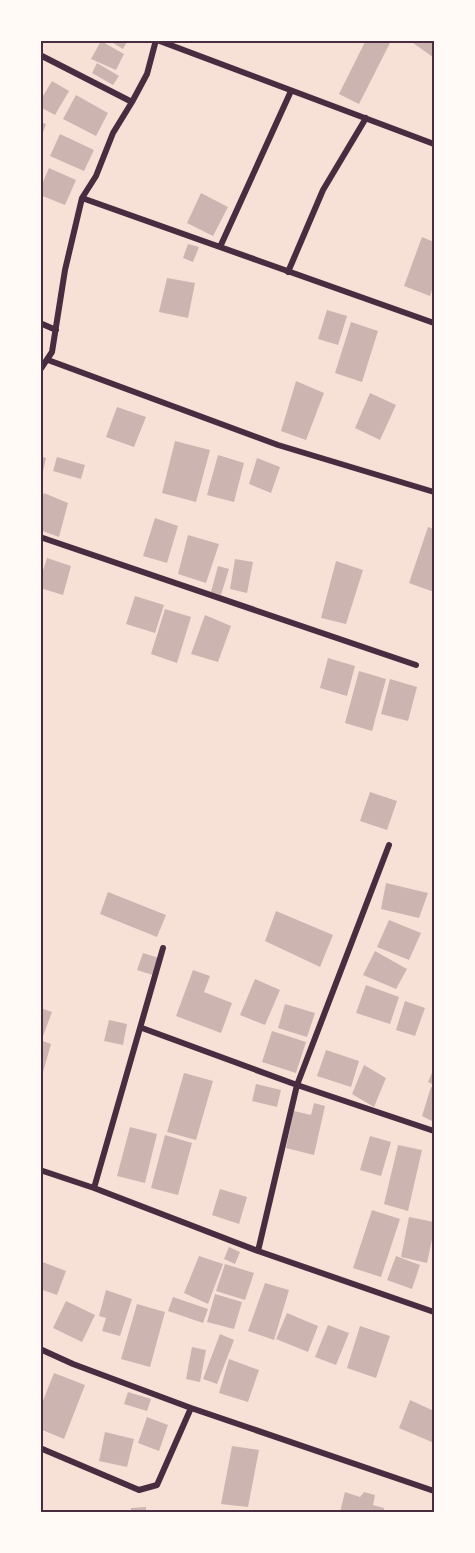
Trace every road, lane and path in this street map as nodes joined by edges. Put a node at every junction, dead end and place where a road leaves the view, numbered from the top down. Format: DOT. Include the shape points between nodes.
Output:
graph roads {
  1 [pos="157,40"];
  2 [pos="40,55"];
  3 [pos="291,90"];
  4 [pos="132,102"];
  5 [pos="366,118"];
  6 [pos="435,144"];
  7 [pos="82,198"];
  8 [pos="220,247"];
  9 [pos="288,272"];
  10 [pos="40,323"];
  11 [pos="435,323"];
  12 [pos="56,330"];
  13 [pos="48,360"];
  14 [pos="40,370"];
  15 [pos="435,492"];
  16 [pos="40,537"];
  17 [pos="416,665"];
  18 [pos="389,845"];
  19 [pos="164,948"];
  20 [pos="141,1028"];
  21 [pos="297,1085"];
  22 [pos="435,1131"];
  23 [pos="40,1170"];
  24 [pos="94,1188"];
  25 [pos="258,1251"];
  26 [pos="435,1312"];
  27 [pos="40,1349"];
  28 [pos="191,1408"];
  29 [pos="40,1448"];
  30 [pos="435,1491"];
  1 -- 3 [label="street"];
  1 -- 4 [label="street" via="147,74"];
  2 -- 4 [label="street"];
  3 -- 5 [label="street"];
  3 -- 8 [label="street"];
  4 -- 7 [label="street" via="112,133 96,176"];
  5 -- 6 [label="street"];
  5 -- 9 [label="street" via="323,190"];
  7 -- 8 [label="street"];
  7 -- 12 [label="street"];
  8 -- 9 [label="street"];
  9 -- 11 [label="street"];
  10 -- 12 [label="street"];
  12 -- 13 [label="street"];
  13 -- 14 [label="street"];
  13 -- 15 [label="street" via="278,445"];
  16 -- 17 [label="street"];
  18 -- 21 [label="street"];
  19 -- 20 [label="street"];
  20 -- 21 [label="street"];
  20 -- 24 [label="street"];
  21 -- 22 [label="street"];
  21 -- 25 [label="street"];
  23 -- 24 [label="street"];
  24 -- 25 [label="street"];
  25 -- 26 [label="street"];
  27 -- 28 [label="street"];
  28 -- 29 [label="street" via="157,1485 139,1490"];
  28 -- 30 [label="street"];
}
